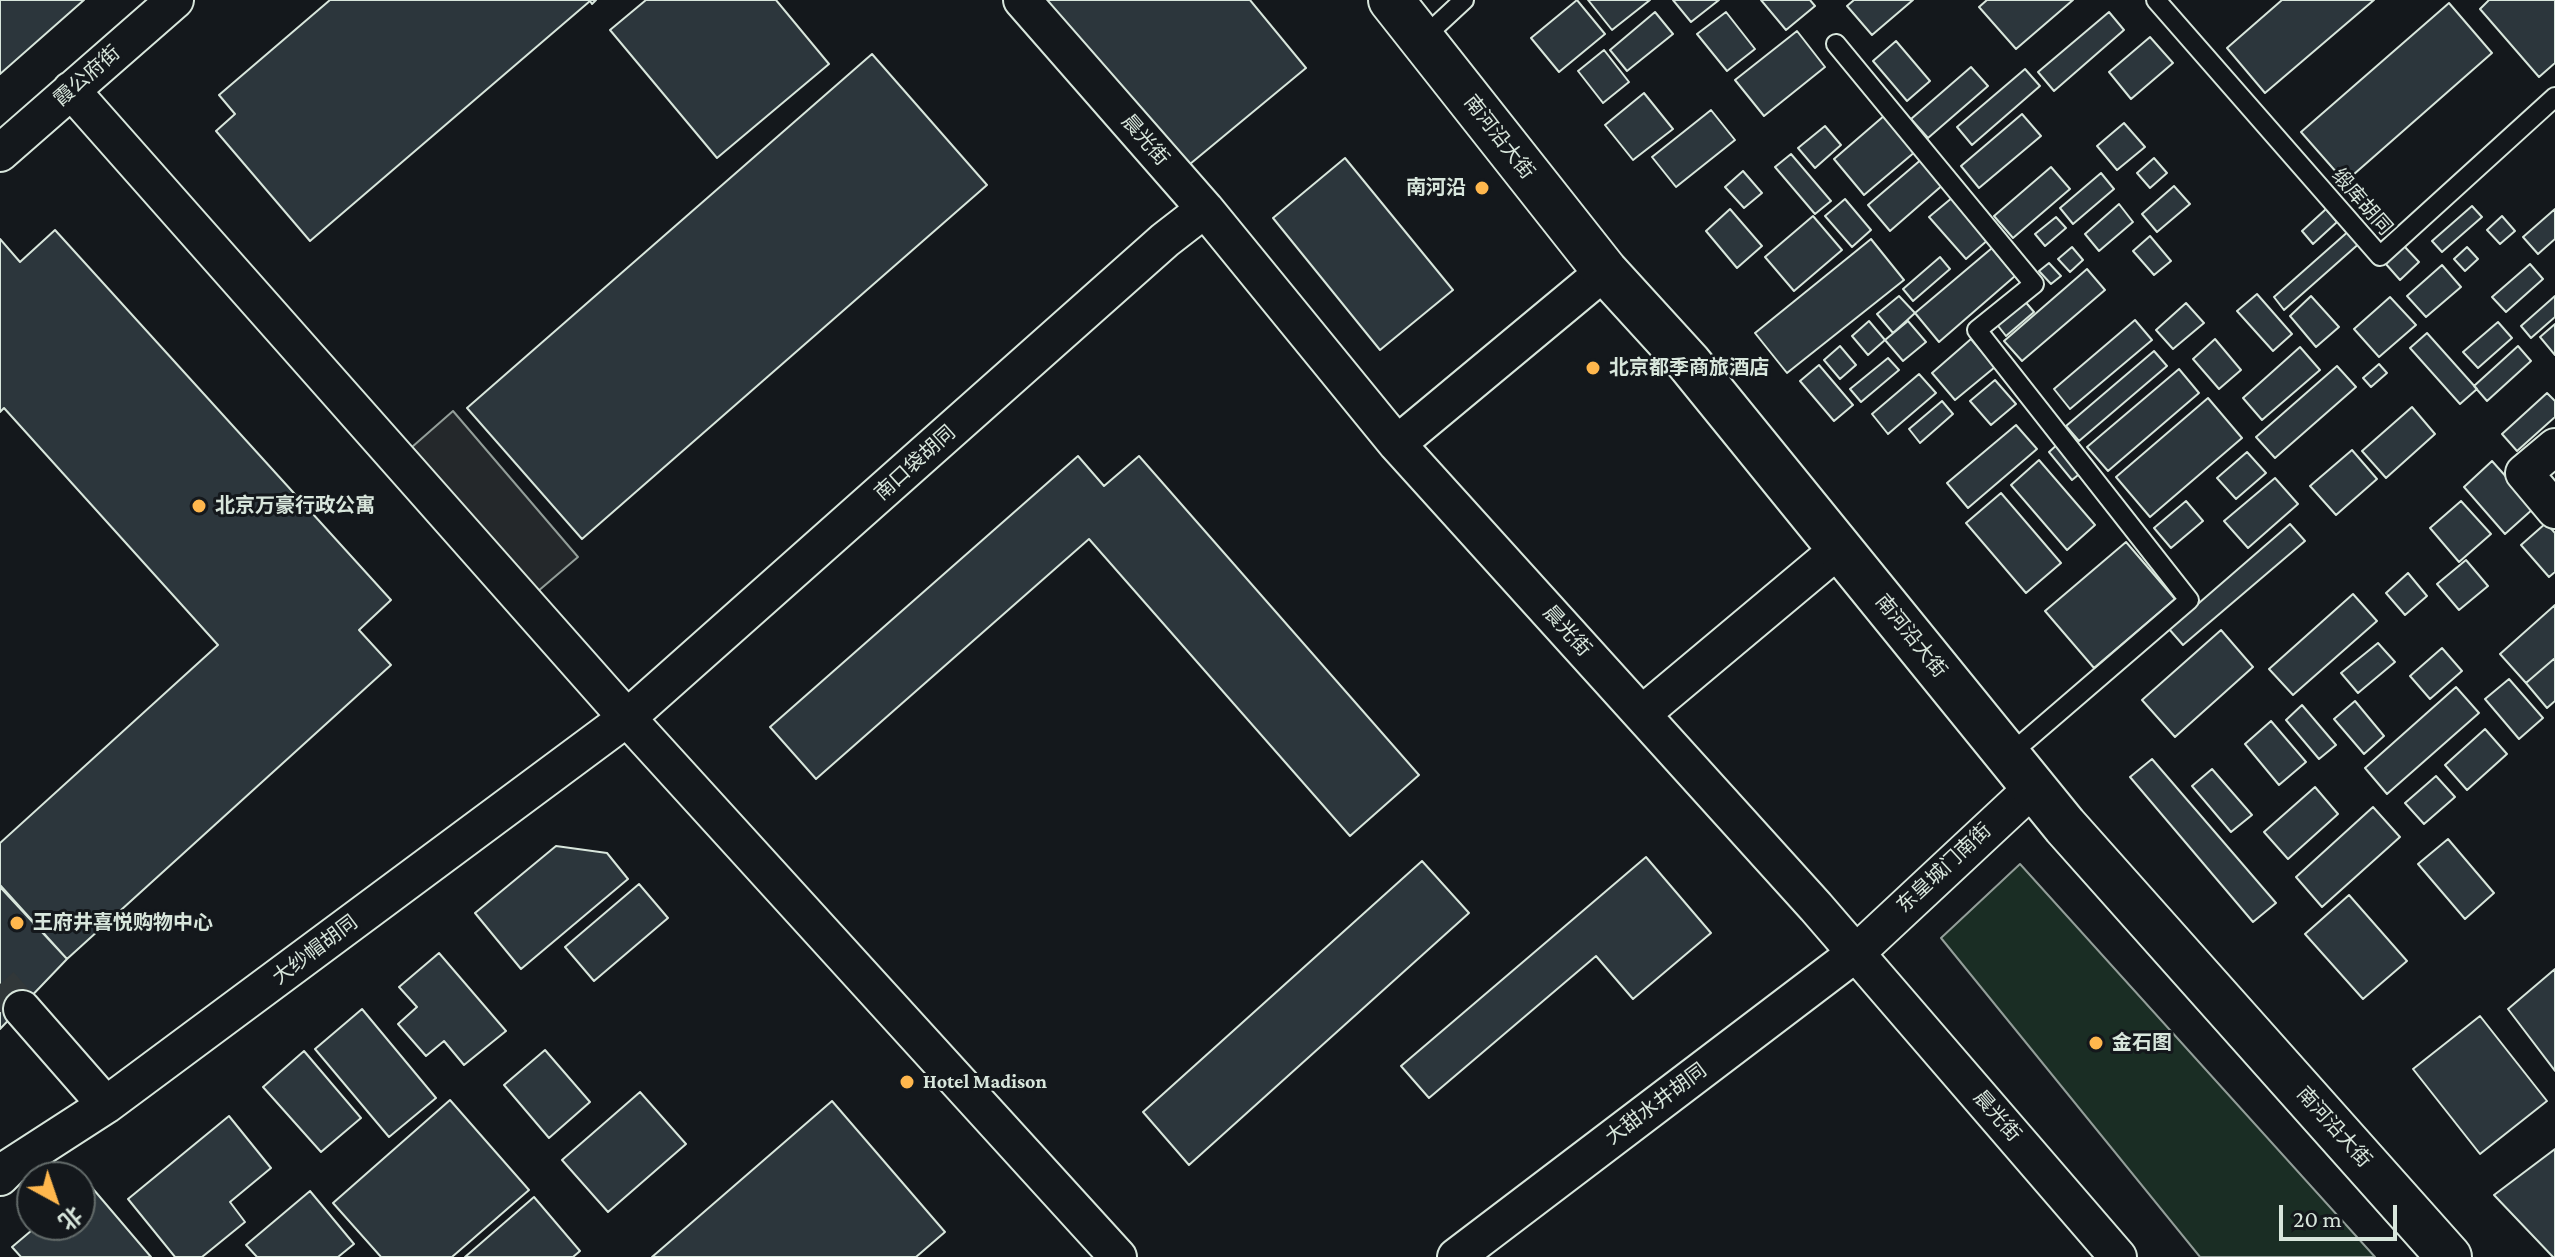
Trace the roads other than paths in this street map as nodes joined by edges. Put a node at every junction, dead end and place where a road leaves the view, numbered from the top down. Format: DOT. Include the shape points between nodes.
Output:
graph roads {
  1 [pos="175,0"];
  2 [pos="1022,0"];
  3 [pos="1391,0"];
  4 [pos="1464,0"];
  5 [pos="2156,0"];
  6 [pos="1422,39"];
  7 [pos="1836,44"];
  8 [pos="71,90"];
  9 [pos="2555,97"];
  10 [pos="0,153"];
  11 [pos="1205,209"];
  12 [pos="1605,271"];
  13 [pos="1397,444"];
  14 [pos="2555,447"];
  15 [pos="2555,510"];
  16 [pos="1839,549"];
  17 [pos="1642,714"];
  18 [pos="627,718"];
  19 [pos="2022,771"];
  20 [pos="1856,953"];
  21 [pos="22,1009"];
  22 [pos="106,1105"];
  23 [pos="0,1177"];
  24 [pos="1118,1257"];
  25 [pos="1456,1257"];
  26 [pos="2118,1257"];
  27 [pos="2449,1257"];
  1 -- 8 [label="street, 霞公府街"];
  2 -- 11 [label="street, 晨光街"];
  3 -- 6 [label="main road, 南河沿大街"];
  4 -- 6 [label="lane"];
  5 -- 9 [label="lane, 缎库胡同" via="2380,256"];
  6 -- 12 [label="main road, 南河沿大街"];
  7 -- 19 [label="lane" via="2034,284 1977,330 2189,600"];
  8 -- 10 [label="street, 霞公府街"];
  8 -- 18 [label="street"];
  11 -- 13 [label="street, 晨光街"];
  11 -- 18 [label="street, 南口袋胡同"];
  12 -- 13 [label="street"];
  12 -- 16 [label="main road, 南河沿大街" via="1689,363"];
  13 -- 17 [label="street, 晨光街"];
  14 -- 15 [label="street" via="2524,473"];
  16 -- 17 [label="street"];
  16 -- 19 [label="main road, 南河沿大街"];
  17 -- 20 [label="street, 晨光街"];
  18 -- 22 [label="street, 大纱帽胡同"];
  18 -- 24 [label="street"];
  19 -- 20 [label="street, 东皇城门南街"];
  19 -- 27 [label="main road, 南河沿大街"];
  20 -- 25 [label="street, 大甜水井胡同"];
  20 -- 26 [label="street, 晨光街"];
  21 -- 22 [label="street"];
  22 -- 23 [label="street, 大纱帽胡同"];
}
